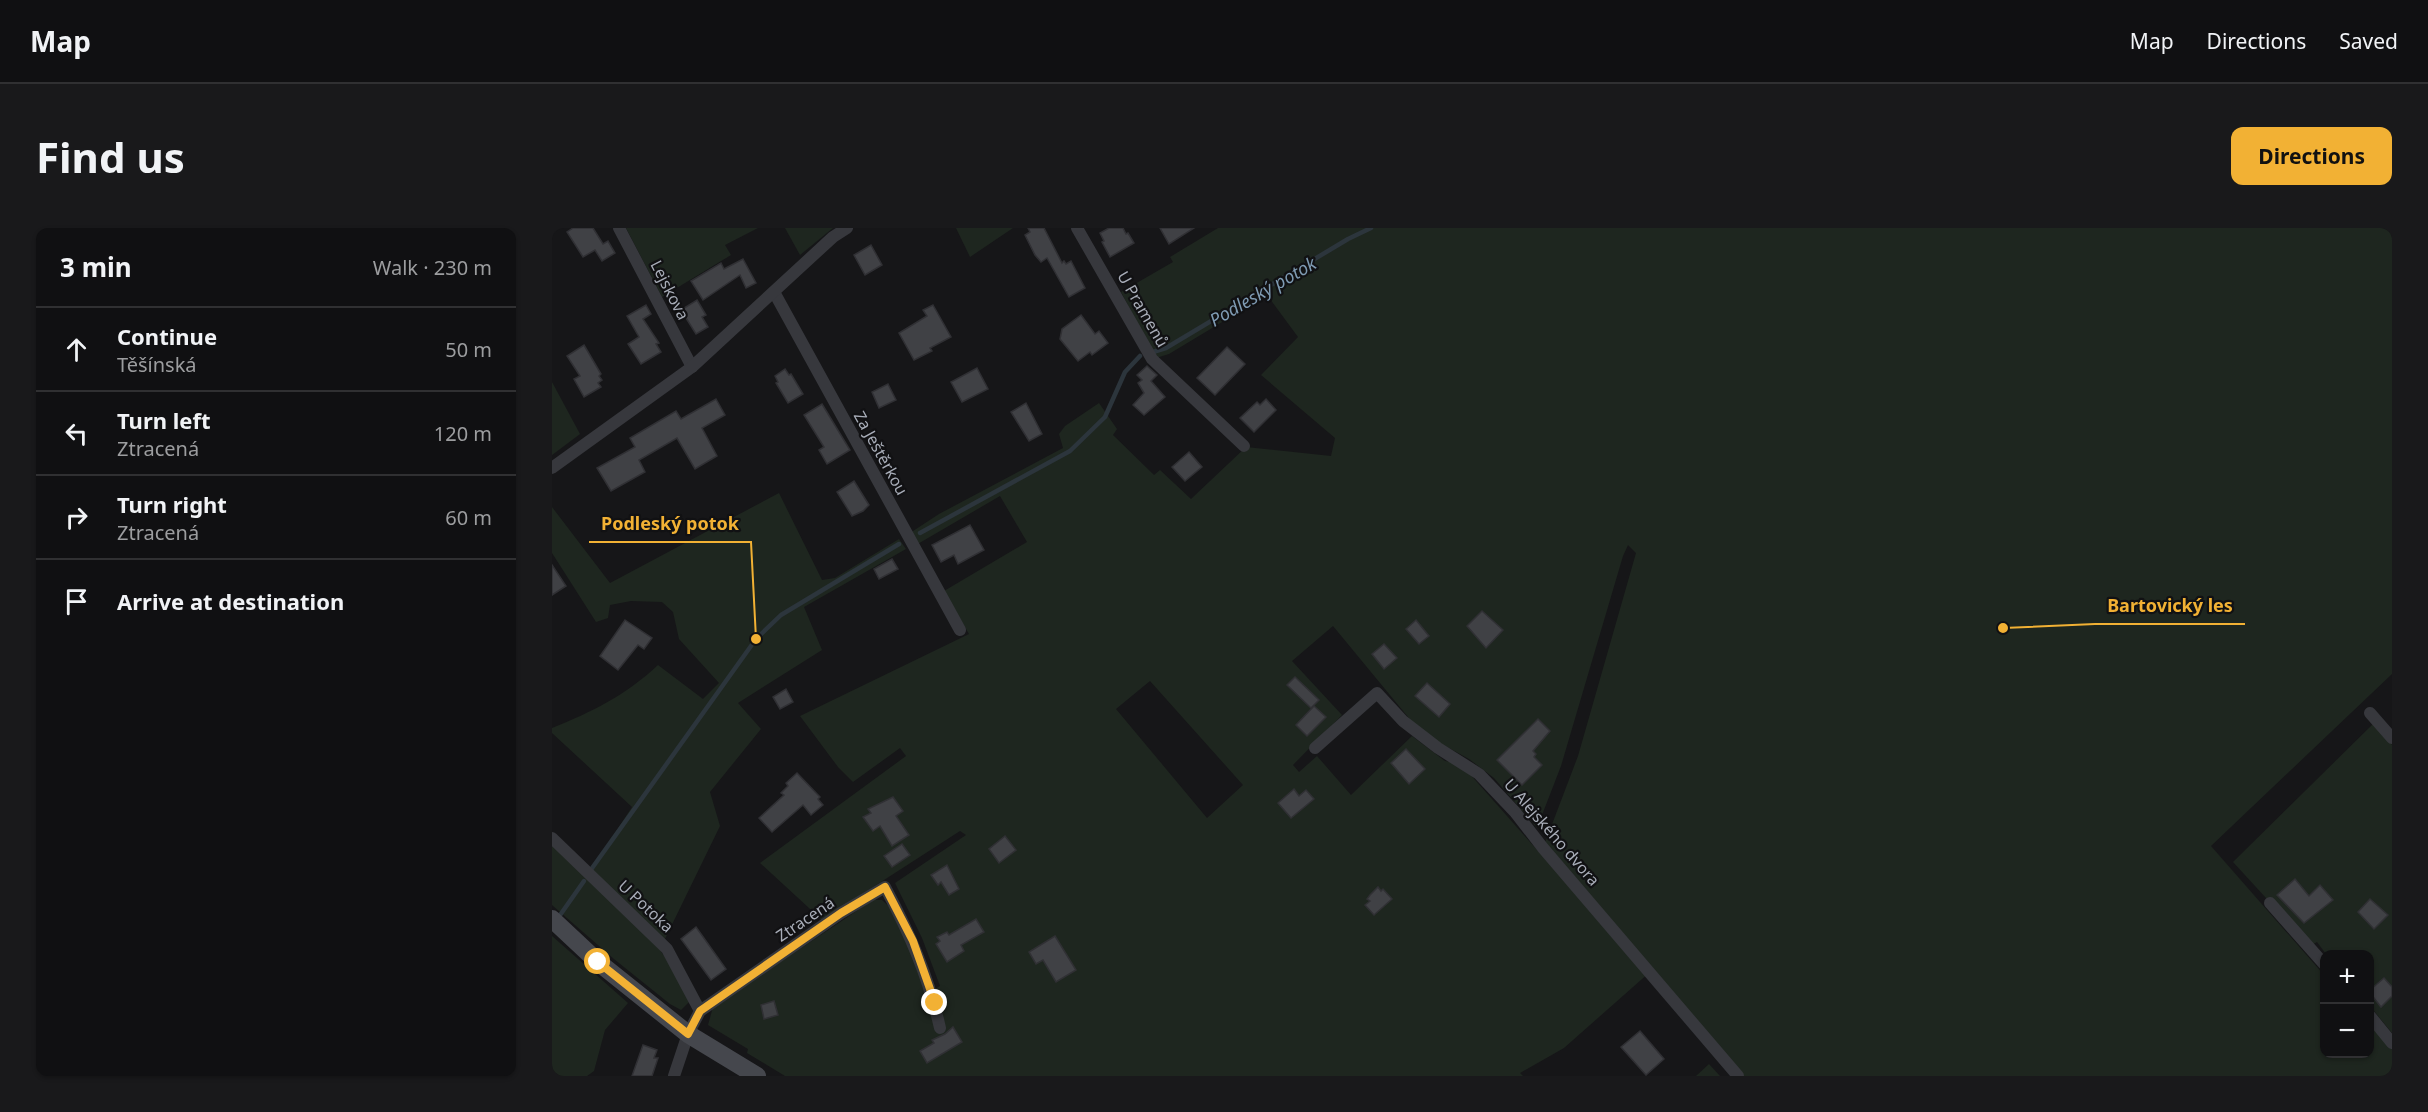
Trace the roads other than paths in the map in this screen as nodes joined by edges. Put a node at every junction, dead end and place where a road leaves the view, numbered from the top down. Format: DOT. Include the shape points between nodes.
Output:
graph roads {
  1 [pos="619,228"];
  2 [pos="847,228"];
  3 [pos="1077,228"];
  4 [pos="774,292"];
  5 [pos="692,367"];
  6 [pos="1244,446"];
  7 [pos="552,468"];
  8 [pos="960,630"];
  9 [pos="2370,713"];
  10 [pos="2392,738"];
  11 [pos="1315,748"];
  12 [pos="552,838"];
  13 [pos="2270,903"];
  14 [pos="552,919"];
  15 [pos="2320,958"];
  16 [pos="700,1011"];
  17 [pos="2374,1021"];
  18 [pos="940,1028"];
  19 [pos="688,1034"];
  20 [pos="2392,1043"];
  21 [pos="674,1076"];
  22 [pos="757,1076"];
  23 [pos="1738,1076"];
  1 -- 5 [label="street, Lejskova"];
  2 -- 4 [label="street"];
  3 -- 6 [label="street, U Pramenů" via="1152,359"];
  4 -- 5 [label="street"];
  4 -- 8 [label="street, Za Ještěrkou"];
  5 -- 7 [label="street"];
  9 -- 10 [label="street"];
  11 -- 23 [label="street, U Alejského dvora" via="1377,693 1403,721 1479,774 1508,804"];
  12 -- 16 [label="street, U Potoka" via="667,949"];
  13 -- 15 [label="street"];
  14 -- 19 [label="main road" via="598,962"];
  16 -- 18 [label="street, Ztracená" via="885,887 913,941"];
  16 -- 19 [label="street, Ztracená"];
  17 -- 20 [label="street"];
  19 -- 21 [label="street, Ztracená"];
  19 -- 22 [label="main road"];
}
